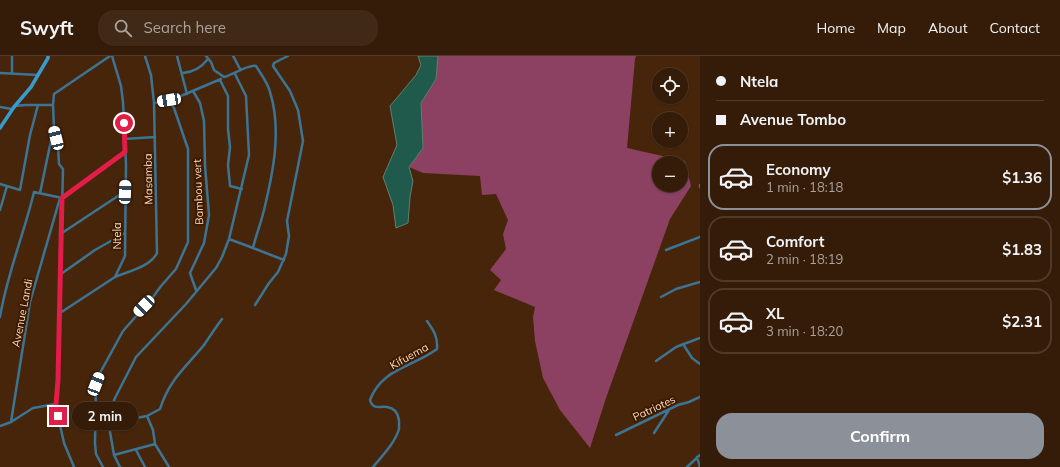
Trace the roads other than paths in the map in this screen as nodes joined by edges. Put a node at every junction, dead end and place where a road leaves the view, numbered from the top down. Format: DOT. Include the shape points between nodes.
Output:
graph roads {
  1 [pos="12,56"];
  2 [pos="111,56"];
  3 [pos="145,56"];
  4 [pos="177,56"];
  5 [pos="206,56"];
  6 [pos="233,56"];
  7 [pos="288,56"];
  8 [pos="50,57"];
  9 [pos="207,59"];
  10 [pos="241,70"];
  11 [pos="0,73"];
  12 [pos="12,73"];
  13 [pos="183,73"];
  14 [pos="235,74"];
  15 [pos="39,75"];
  16 [pos="224,77"];
  17 [pos="220,80"];
  18 [pos="193,91"];
  19 [pos="187,94"];
  20 [pos="169,100"];
  21 [pos="154,103"];
  22 [pos="38,105"];
  23 [pos="52,105"];
  24 [pos="0,107"];
  25 [pos="13,108"];
  26 [pos="0,128"];
  27 [pos="54,129"];
  28 [pos="154,137"];
  29 [pos="124,139"];
  30 [pos="125,152"];
  31 [pos="0,184"];
  32 [pos="7,186"];
  33 [pos="242,189"];
  34 [pos="125,192"];
  35 [pos="40,193"];
  36 [pos="61,198"];
  37 [pos="0,210"];
  38 [pos="62,233"];
  39 [pos="125,233"];
  40 [pos="700,238"];
  41 [pos="229,239"];
  42 [pos="253,248"];
  43 [pos="666,250"];
  44 [pos="284,260"];
  45 [pos="60,275"];
  46 [pos="115,277"];
  47 [pos="700,282"];
  48 [pos="196,290"];
  49 [pos="661,298"];
  50 [pos="255,305"];
  51 [pos="59,313"];
  52 [pos="0,317"];
  53 [pos="222,319"];
  54 [pos="427,321"];
  55 [pos="700,338"];
  56 [pos="683,344"];
  57 [pos="656,361"];
  58 [pos="700,364"];
  59 [pos="700,397"];
  60 [pos="56,404"];
  61 [pos="669,409"];
  62 [pos="147,416"];
  63 [pos="10,422"];
  64 [pos="109,423"];
  65 [pos="0,426"];
  66 [pos="654,433"];
  67 [pos="616,435"];
  68 [pos="155,444"];
  69 [pos="136,450"];
  70 [pos="114,455"];
  71 [pos="699,456"];
  72 [pos="74,467"];
  73 [pos="103,467"];
  74 [pos="120,467"];
  75 [pos="145,467"];
  76 [pos="169,467"];
  77 [pos="373,467"];
  78 [pos="687,467"];
  79 [pos="700,467"];
  1 -- 12 [label="street"];
  2 -- 23 [label="street" via="54,94"];
  2 -- 29 [label="street, Ntela" via="121,86"];
  3 -- 21 [label="street, Masamba" via="151,75"];
  4 -- 13 [label="street"];
  5 -- 9 [label="street"];
  6 -- 10 [label="street"];
  7 -- 44 [label="street" via="273,66 290,91 298,110 302,141 287,221 289,236"];
  8 -- 15 [label="street"];
  9 -- 13 [label="street" via="197,69"];
  9 -- 16 [label="street" via="214,70"];
  10 -- 14 [label="street"];
  10 -- 42 [label="street" via="254,65 263,78 271,96 277,133 271,182"];
  11 -- 12 [label="street"];
  12 -- 15 [label="street"];
  13 -- 19 [label="street"];
  14 -- 16 [label="street"];
  14 -- 33 [label="street" via="246,96 249,155"];
  15 -- 25 [label="street"];
  16 -- 17 [label="street"];
  17 -- 18 [label="street"];
  17 -- 33 [label="street" via="228,96 230,186"];
  18 -- 19 [label="street"];
  18 -- 48 [label="street, Bambou vert" via="200,103 204,121 209,215 204,243 190,273"];
  19 -- 20 [label="street"];
  20 -- 21 [label="street"];
  20 -- 73 [label="street" via="188,149 188,242 176,269 123,331 100,373 96,384 95,443 96,454"];
  21 -- 28 [label="street, Masamba"];
  22 -- 23 [label="street"];
  22 -- 25 [label="street"];
  22 -- 32 [label="street" via="20,190"];
  23 -- 27 [label="street"];
  24 -- 25 [label="street"];
  25 -- 26 [label="street"];
  27 -- 35 [label="street"];
  27 -- 36 [label="street" via="59,164 63,169"];
  28 -- 29 [label="street"];
  28 -- 46 [label="street, Masamba" via="157,253 147,264"];
  29 -- 30 [label="street, Ntela"];
  30 -- 34 [label="street, Ntela"];
  30 -- 36 [label="street"];
  31 -- 32 [label="street"];
  32 -- 37 [label="street"];
  33 -- 41 [label="street"];
  34 -- 38 [label="street"];
  34 -- 39 [label="street, Ntela"];
  35 -- 36 [label="street"];
  35 -- 52 [label="street" via="34,192 5,288"];
  36 -- 38 [label="street"];
  36 -- 63 [label="street, Avenue Landi" via="30,302"];
  38 -- 45 [label="street"];
  39 -- 45 [label="street" via="90,253"];
  39 -- 46 [label="street, Ntela" via="125,256"];
  40 -- 43 [label="street"];
  41 -- 42 [label="street"];
  41 -- 48 [label="street" via="219,262"];
  42 -- 44 [label="street"];
  44 -- 50 [label="street"];
  45 -- 51 [label="street"];
  46 -- 51 [label="street"];
  47 -- 49 [label="street" via="676,289"];
  48 -- 64 [label="street" via="136,357 110,410"];
  51 -- 60 [label="street"];
  53 -- 62 [label="street" via="173,380 164,395 160,409"];
  54 -- 77 [label="street, Kifuema" via="438,340 437,349 398,369 381,382 370,400 375,407 395,410 399,428 388,449"];
  55 -- 56 [label="street"];
  56 -- 57 [label="street"];
  56 -- 58 [label="street" via="692,358"];
  59 -- 61 [label="street, Patriotes"];
  60 -- 63 [label="street" via="33,408"];
  60 -- 72 [label="street" via="64,443"];
  61 -- 66 [label="street"];
  61 -- 67 [label="street, Patriotes"];
  62 -- 64 [label="street"];
  62 -- 68 [label="street"];
  63 -- 65 [label="street"];
  64 -- 70 [label="street"];
  68 -- 69 [label="street"];
  68 -- 76 [label="street"];
  69 -- 70 [label="street"];
  69 -- 75 [label="street"];
  70 -- 74 [label="street"];
  71 -- 78 [label="street"];
  71 -- 79 [label="street"];
}
